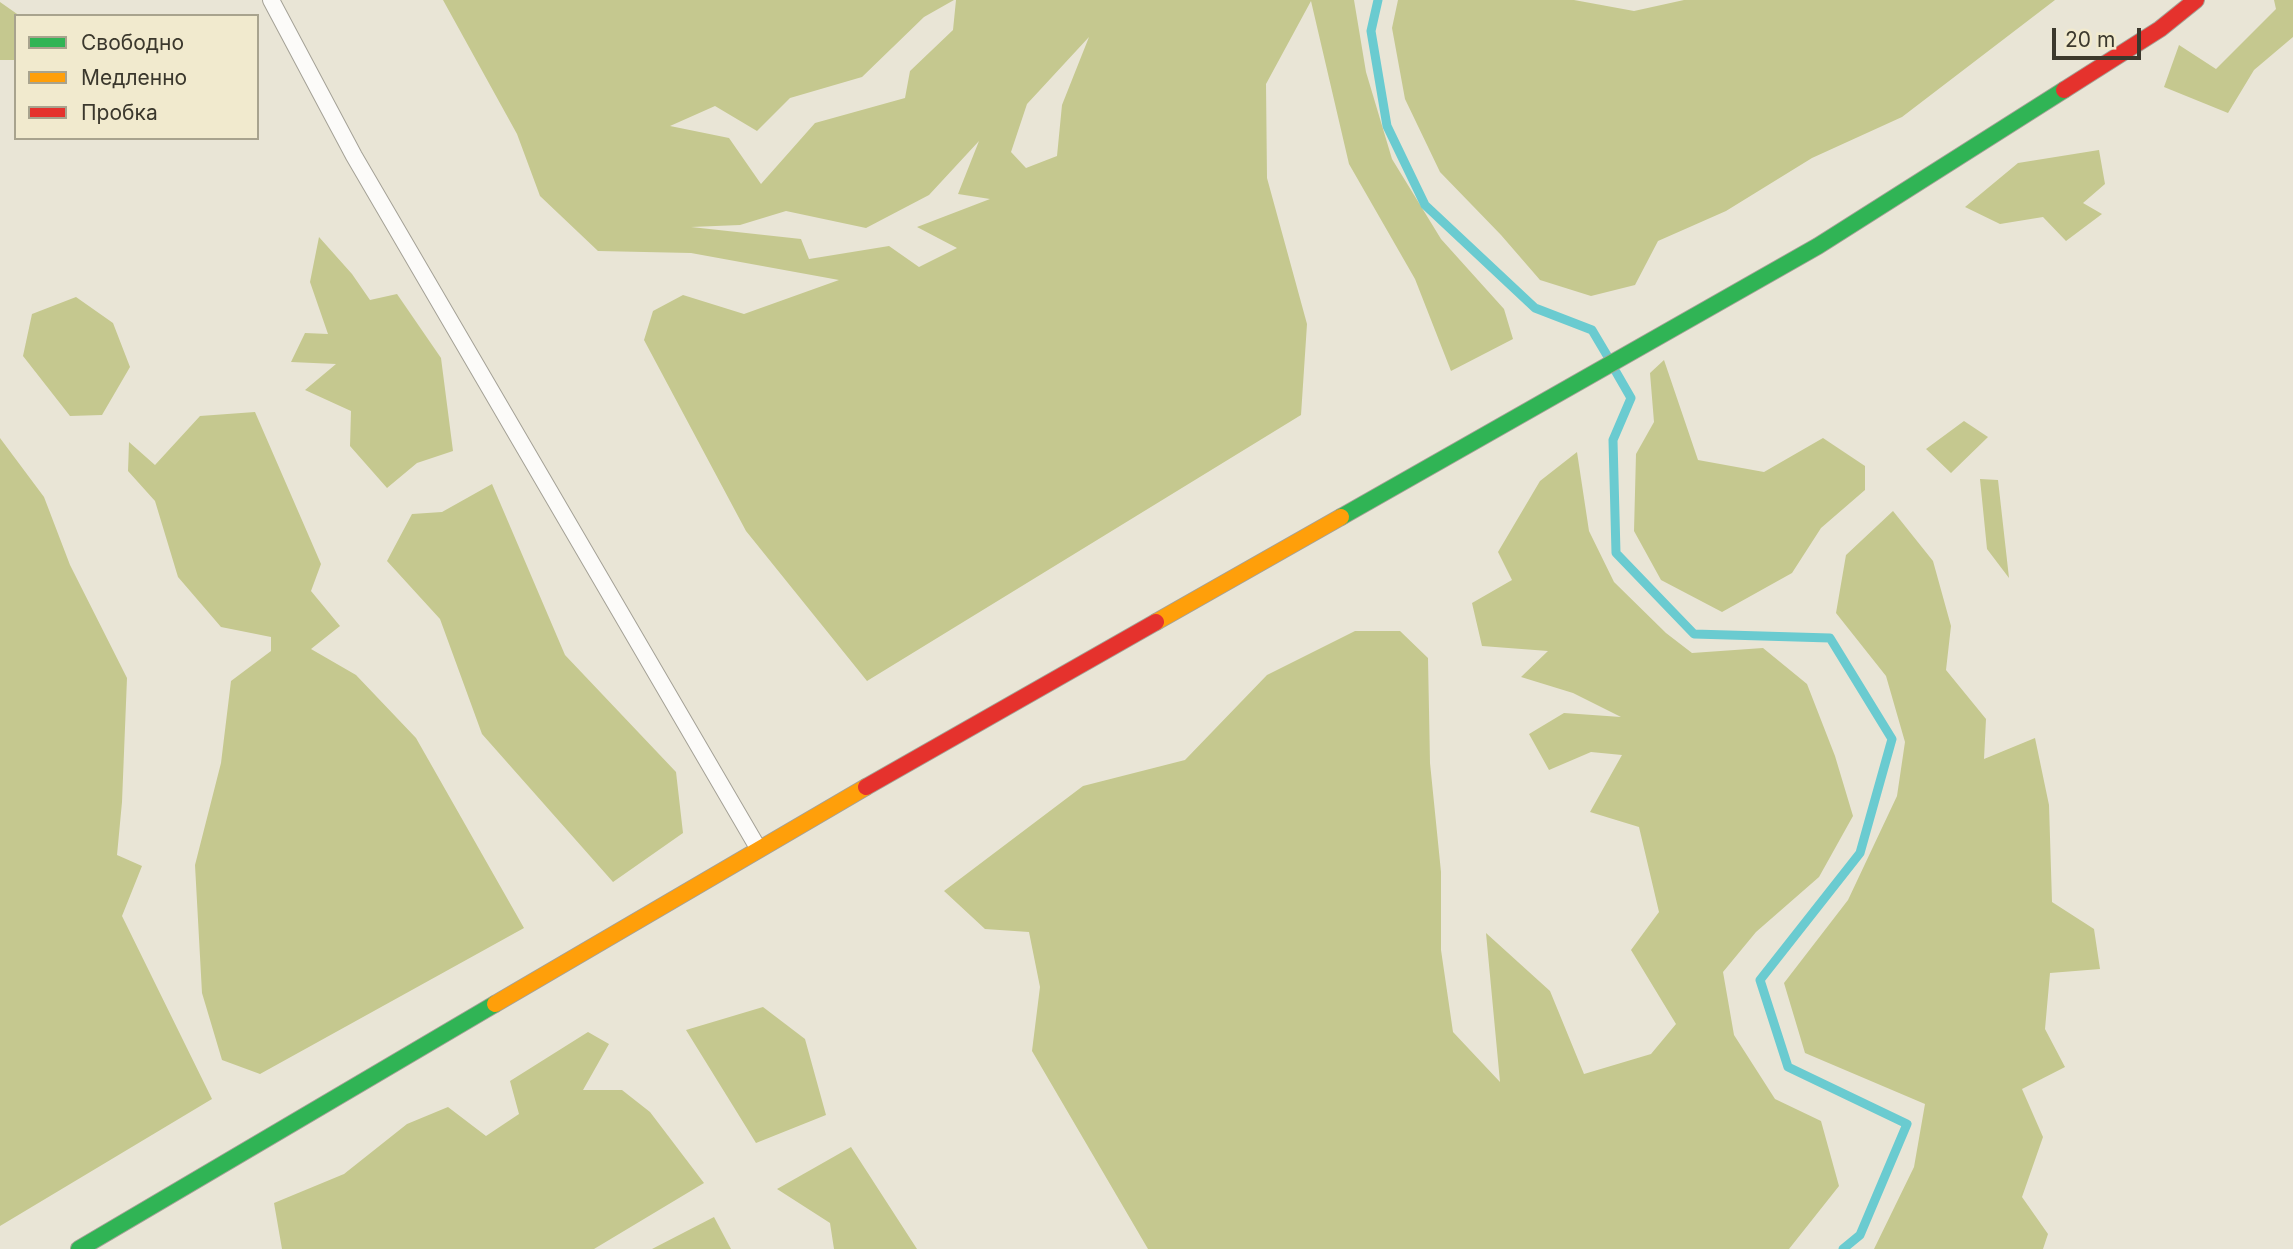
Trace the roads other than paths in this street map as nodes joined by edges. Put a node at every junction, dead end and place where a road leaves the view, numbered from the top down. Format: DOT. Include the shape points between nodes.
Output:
graph roads {
  1 [pos="271,0"];
  2 [pos="2196,0"];
  3 [pos="758,848"];
  4 [pos="79,1249"];
  1 -- 3 [label="lane" via="354,156"];
  2 -- 3 [label="main road" via="2160,29 1841,231"];
  3 -- 4 [label="main road"];
}
